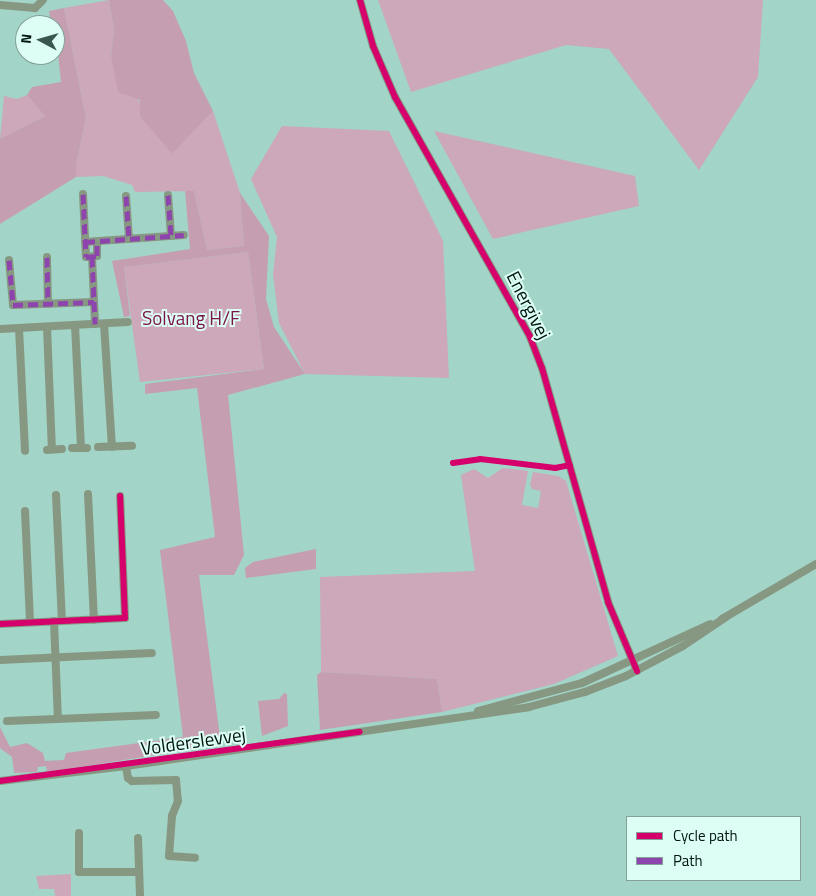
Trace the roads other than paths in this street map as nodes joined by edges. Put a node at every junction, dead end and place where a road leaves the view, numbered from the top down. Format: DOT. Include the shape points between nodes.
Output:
graph roads {
  1 [pos="16,0"];
  2 [pos="43,0"];
  3 [pos="360,0"];
  4 [pos="4,5"];
  5 [pos="83,194"];
  6 [pos="168,195"];
  7 [pos="126,196"];
  8 [pos="184,235"];
  9 [pos="171,236"];
  10 [pos="129,239"];
  11 [pos="85,242"];
  12 [pos="97,242"];
  13 [pos="92,256"];
  14 [pos="47,257"];
  15 [pos="9,260"];
  16 [pos="94,302"];
  17 [pos="48,304"];
  18 [pos="128,322"];
  19 [pos="95,324"];
  20 [pos="104,324"];
  21 [pos="75,325"];
  22 [pos="47,327"];
  23 [pos="19,328"];
  24 [pos="0,329"];
  25 [pos="132,446"];
  26 [pos="98,447"];
  27 [pos="112,447"];
  28 [pos="72,448"];
  29 [pos="62,449"];
  30 [pos="15,451"];
  31 [pos="88,494"];
  32 [pos="56,495"];
  33 [pos="120,496"];
  34 [pos="25,510"];
  35 [pos="816,564"];
  36 [pos="726,617"];
  37 [pos="94,620"];
  38 [pos="58,621"];
  39 [pos="30,622"];
  40 [pos="0,624"];
  41 [pos="152,653"];
  42 [pos="56,658"];
  43 [pos="0,660"];
  44 [pos="633,662"];
  45 [pos="637,671"];
  46 [pos="517,709"];
  47 [pos="156,715"];
  48 [pos="452,718"];
  49 [pos="58,719"];
  50 [pos="7,721"];
  51 [pos="126,766"];
  52 [pos="0,781"];
  53 [pos="79,833"];
  54 [pos="138,838"];
  55 [pos="195,858"];
  56 [pos="138,872"];
  57 [pos="140,896"];
  1 -- 4 [label="street"];
  2 -- 4 [label="street" via="35,8"];
  3 -- 44 [label="street, Energivej" via="373,46 395,97 530,337 542,368 608,602"];
  5 -- 11 [label="street"];
  6 -- 9 [label="street"];
  7 -- 10 [label="street"];
  8 -- 9 [label="street"];
  9 -- 10 [label="street"];
  10 -- 12 [label="street"];
  11 -- 12 [label="street"];
  11 -- 13 [label="street" via="86,257"];
  12 -- 13 [label="street" via="97,256"];
  13 -- 16 [label="street"];
  14 -- 17 [label="street"];
  15 -- 17 [label="street" via="13,305"];
  16 -- 17 [label="street"];
  16 -- 19 [label="street"];
  18 -- 20 [label="street"];
  19 -- 20 [label="street"];
  19 -- 21 [label="street"];
  20 -- 27 [label="street"];
  21 -- 22 [label="street"];
  21 -- 28 [label="street" via="84,448"];
  22 -- 23 [label="street"];
  22 -- 29 [label="street" via="49,449"];
  23 -- 24 [label="street"];
  23 -- 30 [label="street" via="27,450"];
  25 -- 27 [label="street"];
  26 -- 27 [label="street"];
  31 -- 37 [label="street"];
  32 -- 38 [label="street"];
  33 -- 37 [label="street" via="125,618"];
  34 -- 39 [label="street"];
  35 -- 36 [label="street, Volderslevvej"];
  36 -- 44 [label="street, Volderslevvej"];
  36 -- 45 [label="street, Volderslevvej"];
  37 -- 38 [label="street"];
  38 -- 39 [label="street"];
  38 -- 42 [label="street"];
  39 -- 40 [label="street"];
  41 -- 42 [label="street"];
  42 -- 43 [label="street"];
  42 -- 49 [label="street"];
  44 -- 45 [label="street, Energivej"];
  44 -- 46 [label="street" via="624,672"];
  44 -- 48 [label="street, Volderslevvej" via="544,696"];
  45 -- 46 [label="street, Volderslevvej" via="584,692"];
  46 -- 48 [label="street, Volderslevvej"];
  47 -- 49 [label="street"];
  48 -- 51 [label="street, Volderslevvej"];
  49 -- 50 [label="street"];
  51 -- 52 [label="street, Volderslevvej"];
  51 -- 55 [label="street" via="128,778 132,781 176,780 178,801 172,816 169,856"];
  53 -- 56 [label="street" via="79,872"];
  54 -- 56 [label="street"];
  56 -- 57 [label="street"];
}
